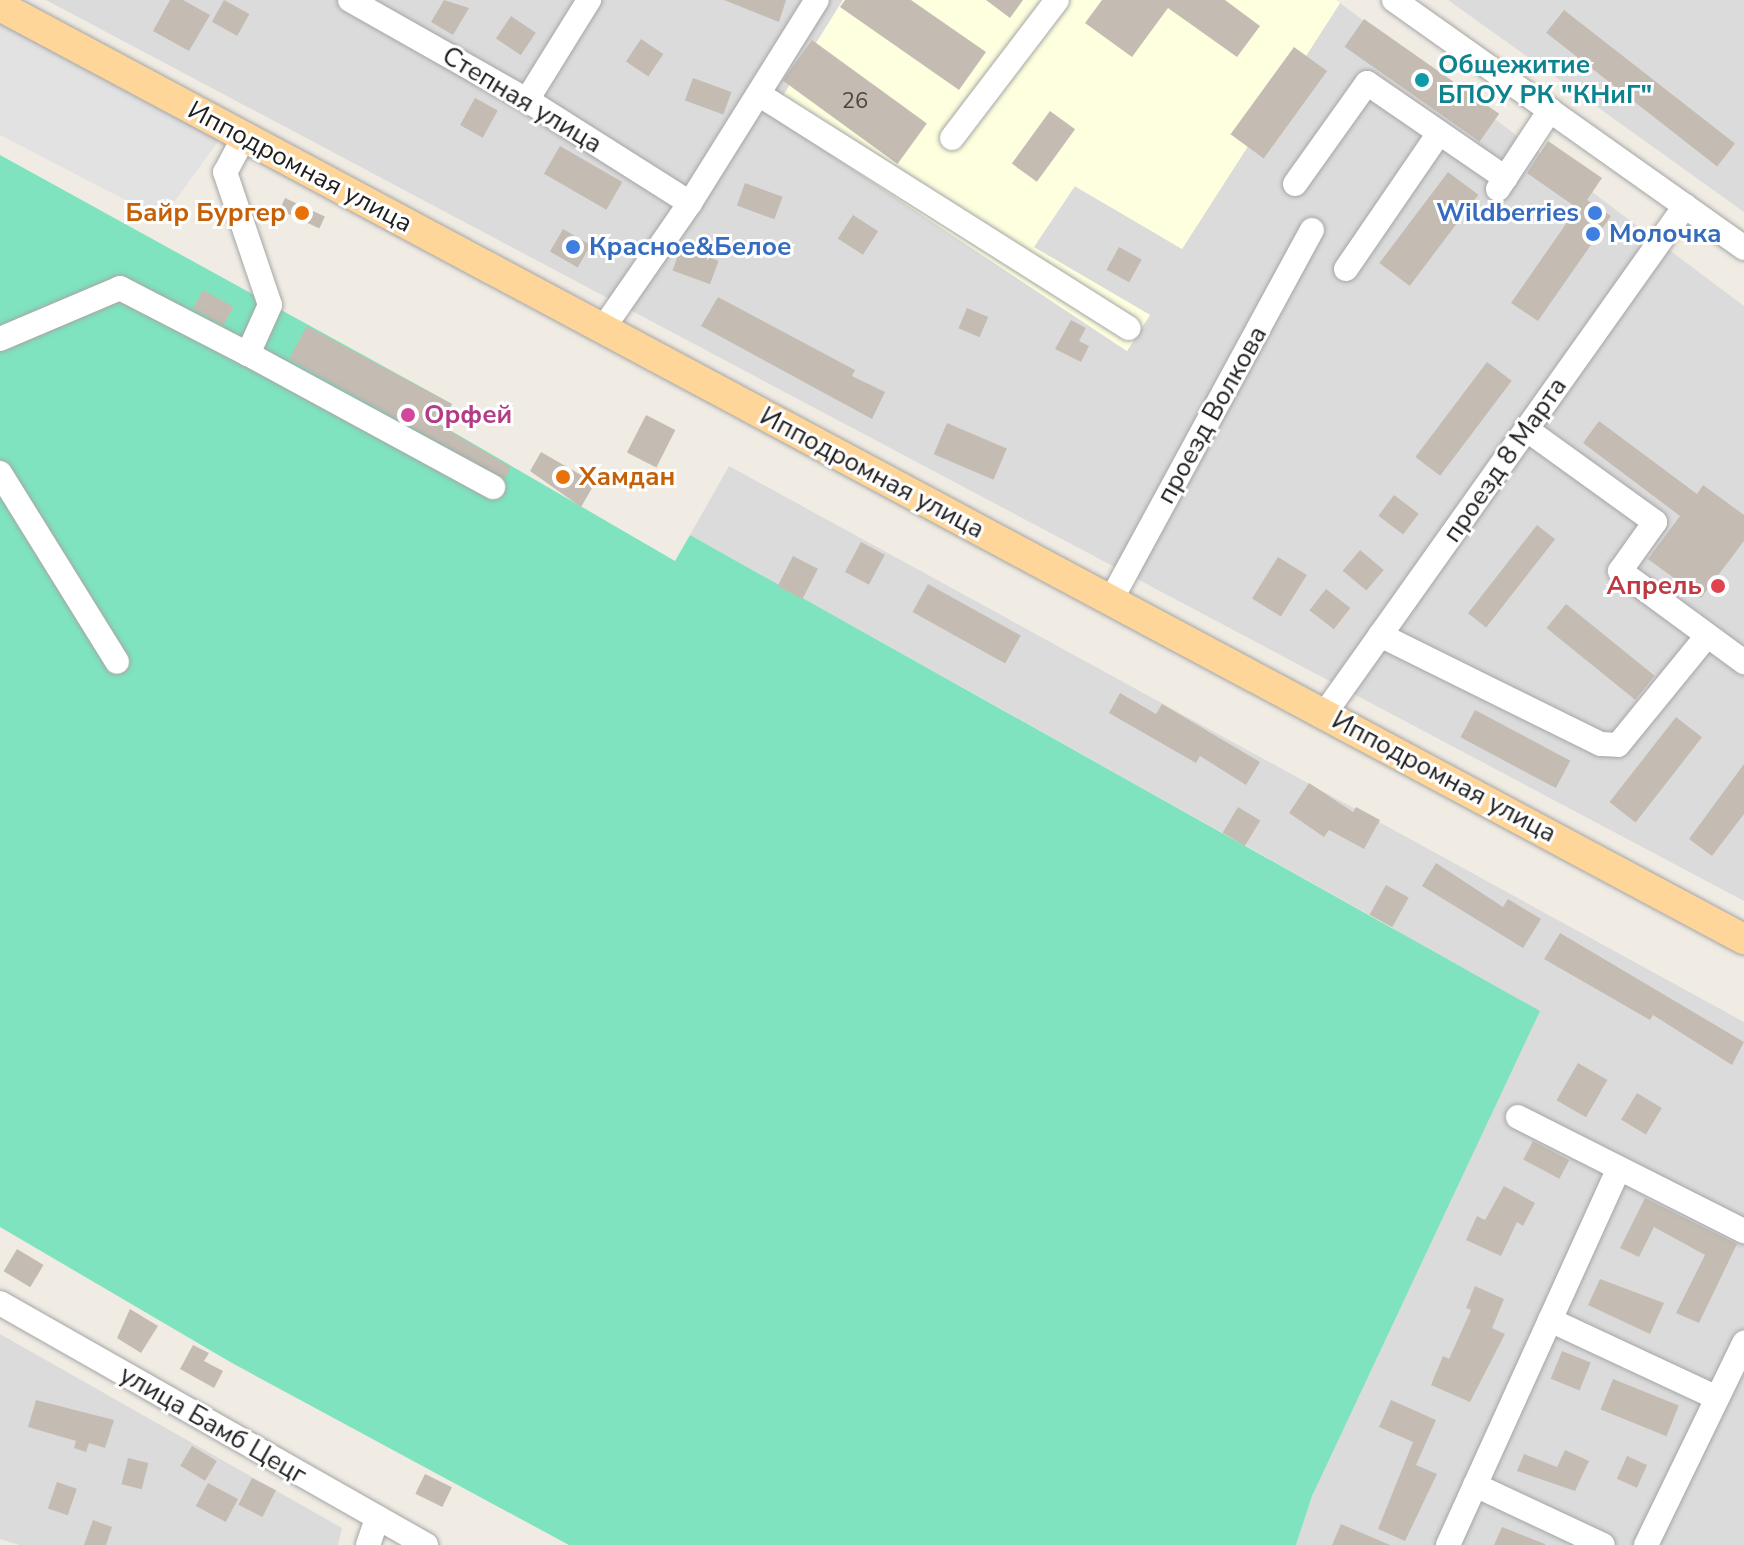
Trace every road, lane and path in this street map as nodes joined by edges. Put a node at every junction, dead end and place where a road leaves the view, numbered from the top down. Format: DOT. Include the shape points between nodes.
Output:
graph roads {
  1 [pos="350,0"];
  2 [pos="589,0"];
  3 [pos="817,0"];
  4 [pos="1057,0"];
  5 [pos="1394,0"];
  6 [pos="0,6"];
  7 [pos="760,95"];
  8 [pos="527,100"];
  9 [pos="1550,110"];
  10 [pos="1439,133"];
  11 [pos="244,137"];
  12 [pos="952,138"];
  13 [pos="1295,184"];
  14 [pos="690,203"];
  15 [pos="1685,206"];
  16 [pos="1312,230"];
  17 [pos="1739,235"];
  18 [pos="1346,269"];
  19 [pos="1129,328"];
  20 [pos="602,330"];
  21 [pos="0,339"];
  22 [pos="248,354"];
  23 [pos="1526,429"];
  24 [pos="0,473"];
  25 [pos="493,487"];
  26 [pos="1111,600"];
  27 [pos="1380,635"];
  28 [pos="1707,636"];
  29 [pos="117,662"];
  30 [pos="1744,662"];
  31 [pos="1325,713"];
  32 [pos="1744,939"];
  33 [pos="1518,1117"];
  34 [pos="1618,1170"];
  35 [pos="1744,1231"];
  36 [pos="0,1303"];
  37 [pos="1550,1320"];
  38 [pos="1744,1343"];
  39 [pos="1717,1398"];
  40 [pos="1475,1485"];
  41 [pos="377,1519"];
  42 [pos="368,1545"];
  43 [pos="426,1545"];
  44 [pos="1448,1545"];
  45 [pos="1603,1545"];
  46 [pos="1646,1545"];
  1 -- 8 [label="street, Степная улица"];
  2 -- 8 [label="street"];
  3 -- 7 [label="street"];
  4 -- 12 [label="street"];
  5 -- 9 [label="street"];
  6 -- 11 [label="main road, Ипподромная улица"];
  7 -- 14 [label="street"];
  7 -- 19 [label="street"];
  8 -- 14 [label="street, Степная улица"];
  9 -- 10 [label="street" via="1501,185"];
  9 -- 15 [label="street"];
  10 -- 13 [label="street" via="1367,83"];
  10 -- 18 [label="street"];
  11 -- 20 [label="main road, Ипподромная улица"];
  11 -- 22 [label="street" via="225,172 270,305"];
  14 -- 20 [label="street"];
  15 -- 17 [label="street"];
  15 -- 23 [label="street, проезд 8 Марта"];
  16 -- 26 [label="street, проезд Волкова"];
  20 -- 26 [label="main road, Ипподромная улица"];
  21 -- 22 [label="street" via="120,288"];
  22 -- 25 [label="street"];
  23 -- 27 [label="street, проезд 8 Марта"];
  23 -- 28 [label="street" via="1655,522 1620,571"];
  24 -- 29 [label="street"];
  26 -- 31 [label="main road, Ипподромная улица"];
  27 -- 28 [label="street" via="1601,744 1618,745"];
  27 -- 31 [label="street, проезд 8 Марта"];
  28 -- 30 [label="street"];
  31 -- 32 [label="main road, Ипподромная улица"];
  33 -- 34 [label="street"];
  34 -- 35 [label="street"];
  34 -- 37 [label="street"];
  36 -- 41 [label="street, улица Бамб Цецг"];
  37 -- 39 [label="street"];
  37 -- 40 [label="street"];
  38 -- 39 [label="street"];
  39 -- 46 [label="street"];
  40 -- 44 [label="street"];
  40 -- 45 [label="street"];
  41 -- 42 [label="street"];
  41 -- 43 [label="street, улица Бамб Цецг"];
}
